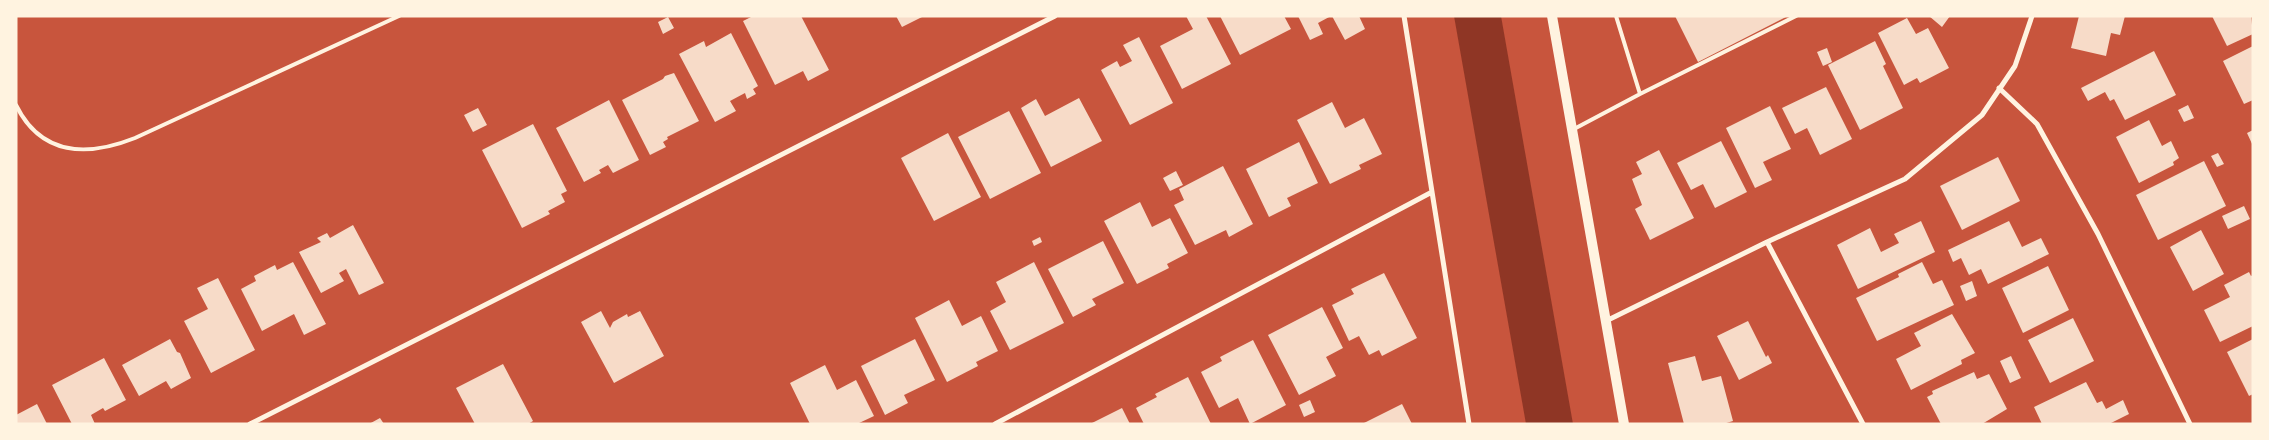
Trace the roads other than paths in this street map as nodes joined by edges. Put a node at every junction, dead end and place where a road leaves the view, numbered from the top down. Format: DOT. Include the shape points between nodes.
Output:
graph roads {
  1 [pos="399,16"];
  2 [pos="1055,16"];
  3 [pos="1404,16"];
  4 [pos="1552,16"];
  5 [pos="1616,16"];
  6 [pos="1796,16"];
  7 [pos="2032,16"];
  8 [pos="1999,88"];
  9 [pos="1640,94"];
  10 [pos="16,105"];
  11 [pos="1572,130"];
  12 [pos="1432,192"];
  13 [pos="1767,242"];
  14 [pos="1606,321"];
  15 [pos="250,424"];
  16 [pos="994,424"];
  17 [pos="1469,424"];
  18 [pos="1624,424"];
  19 [pos="1863,424"];
  20 [pos="2190,424"];
  1 -- 10 [label="lane" via="135,138 97,150 62,146 38,136"];
  2 -- 15 [label="street"];
  3 -- 12 [label="street"];
  4 -- 11 [label="main road"];
  5 -- 9 [label="lane"];
  6 -- 9 [label="lane"];
  7 -- 8 [label="street" via="2015,66"];
  8 -- 13 [label="street" via="1982,115 1905,179"];
  8 -- 20 [label="street" via="2037,124 2098,234"];
  9 -- 11 [label="lane"];
  11 -- 14 [label="main road"];
  12 -- 16 [label="street"];
  12 -- 17 [label="street"];
  13 -- 14 [label="street"];
  13 -- 19 [label="street"];
  14 -- 18 [label="main road"];
}
